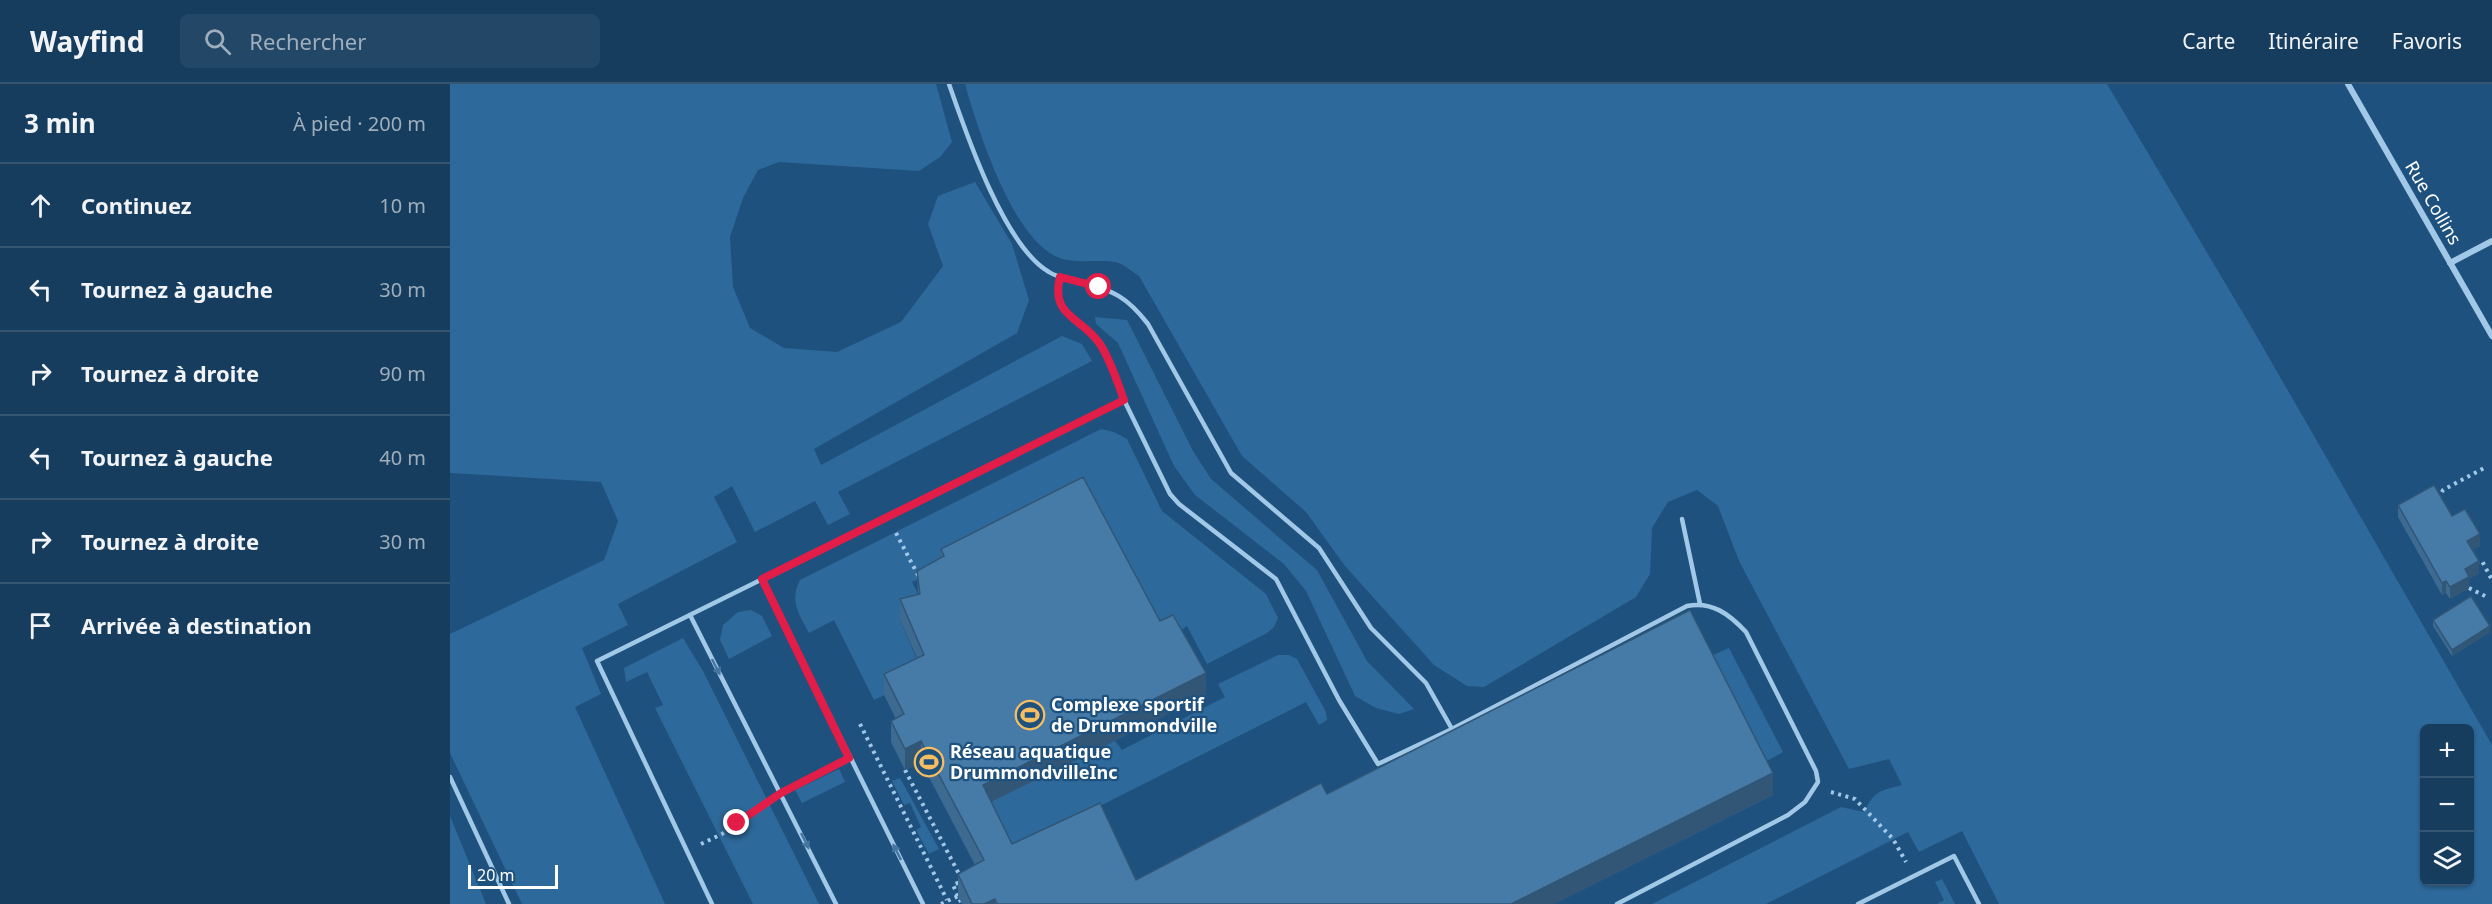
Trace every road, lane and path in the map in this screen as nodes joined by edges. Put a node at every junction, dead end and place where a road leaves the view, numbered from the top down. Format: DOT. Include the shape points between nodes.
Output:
graph roads {
  1 [pos="949,84"];
  2 [pos="2348,84"];
  3 [pos="2492,241"];
  4 [pos="2450,263"];
  5 [pos="1060,277"];
  6 [pos="2492,336"];
  7 [pos="1124,400"];
  8 [pos="2486,467"];
  9 [pos="2437,502"];
  10 [pos="1682,519"];
  11 [pos="895,530"];
  12 [pos="2473,563"];
  13 [pos="762,579"];
  14 [pos="919,579"];
  15 [pos="2492,580"];
  16 [pos="2469,588"];
  17 [pos="2489,598"];
  18 [pos="1700,604"];
  19 [pos="690,615"];
  20 [pos="860,724"];
  21 [pos="1452,729"];
  22 [pos="871,746"];
  23 [pos="849,758"];
  24 [pos="905,770"];
  25 [pos="450,777"];
  26 [pos="1816,787"];
  27 [pos="781,793"];
  28 [pos="722,834"];
  29 [pos="1914,876"];
  30 [pos="958,896"];
  31 [pos="947,900"];
  32 [pos="509,904"];
  33 [pos="711,904"];
  34 [pos="836,904"];
  35 [pos="923,904"];
  36 [pos="941,904"];
  37 [pos="962,904"];
  38 [pos="1617,904"];
  39 [pos="1858,904"];
  40 [pos="1979,904"];
  1 -- 5 [label="lane" via="976,164 1015,234 1033,260"];
  2 -- 4 [label="street, Rue Collins"];
  3 -- 4 [label="street"];
  4 -- 6 [label="street, Rue Collins"];
  5 -- 7 [label="lane" via="1058,299 1065,312 1099,343"];
  5 -- 21 [label="lane" via="1114,292 1136,307 1231,473 1319,549 1371,628 1426,683"];
  7 -- 13 [label="lane"];
  7 -- 21 [label="lane" via="1170,494 1276,579 1338,700 1378,764"];
  8 -- 9 [label="path" via="2443,490"];
  10 -- 18 [label="lane"];
  11 -- 14 [label="path"];
  12 -- 15 [label="path" via="2481,561"];
  13 -- 19 [label="lane"];
  13 -- 23 [label="lane"];
  16 -- 17 [label="path"];
  18 -- 21 [label="lane" via="1687,606"];
  18 -- 26 [label="lane" via="1731,615 1746,632 1816,771"];
  19 -- 27 [label="lane, one-way"];
  19 -- 33 [label="lane" via="597,661"];
  20 -- 22 [label="path"];
  22 -- 23 [label="path"];
  22 -- 31 [label="path"];
  23 -- 27 [label="path"];
  35 -- 23 [label="lane, one-way"];
  24 -- 30 [label="path" via="963,881 953,885"];
  25 -- 32 [label="lane"];
  26 -- 29 [label="path" via="1856,799 1893,839"];
  26 -- 38 [label="lane" via="1788,815"];
  27 -- 28 [label="path"];
  27 -- 34 [label="lane, one-way"];
  29 -- 39 [label="lane"];
  29 -- 40 [label="lane" via="1954,856"];
  30 -- 31 [label="path"];
  30 -- 37 [label="path"];
  31 -- 36 [label="path"];
}
